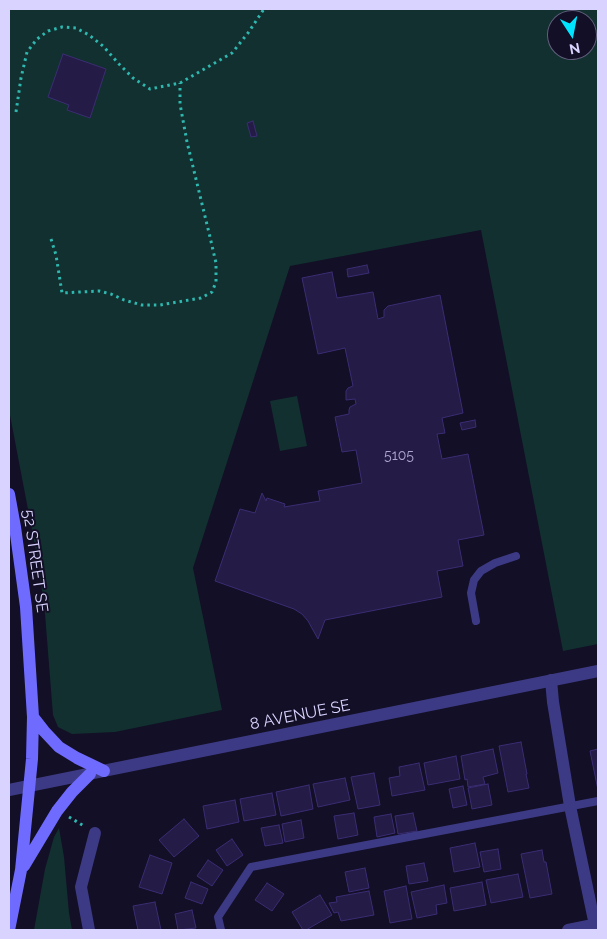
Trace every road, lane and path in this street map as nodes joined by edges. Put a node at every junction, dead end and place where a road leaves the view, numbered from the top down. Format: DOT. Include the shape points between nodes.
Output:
graph roads {
  1 [pos="264,9"];
  2 [pos="180,83"];
  3 [pos="16,112"];
  4 [pos="52,238"];
  5 [pos="9,494"];
  6 [pos="516,556"];
  7 [pos="476,622"];
  8 [pos="598,671"];
  9 [pos="551,680"];
  10 [pos="33,717"];
  11 [pos="104,771"];
  12 [pos="90,774"];
  13 [pos="29,786"];
  14 [pos="9,790"];
  15 [pos="598,801"];
  16 [pos="570,806"];
  17 [pos="95,833"];
  18 [pos="21,870"];
  19 [pos="596,926"];
  20 [pos="9,930"];
  21 [pos="89,930"];
  22 [pos="221,930"];
  23 [pos="568,930"];
  1 -- 2 [label="path" via="232,52"];
  2 -- 3 [label="path" via="150,89 133,78 89,35 76,28 62,27 48,30 27,52"];
  2 -- 4 [label="path" via="187,142 216,263 216,282 212,292 201,298 160,305 142,305 99,291 62,293"];
  5 -- 10 [label="main road, 52 STREET SE" via="26,607"];
  6 -- 7 [label="lane" via="495,563 481,571 474,580 471,593"];
  8 -- 9 [label="street, 8 AVENUE SE"];
  9 -- 11 [label="street, 8 AVENUE SE"];
  9 -- 16 [label="street"];
  10 -- 11 [label="main road" via="59,747"];
  10 -- 13 [label="main road, 52 STREET SE"];
  11 -- 12 [label="street, 8 AVENUE SE"];
  12 -- 13 [label="street, 8 AVENUE SE"];
  12 -- 18 [label="main road" via="57,811"];
  13 -- 14 [label="street, 8 AVENUE SE"];
  13 -- 18 [label="main road, 52 STREET SE"];
  15 -- 16 [label="lane"];
  16 -- 19 [label="street"];
  16 -- 22 [label="lane" via="251,867 218,917"];
  17 -- 21 [label="street" via="81,887"];
  18 -- 20 [label="main road, 52 STREET SE"];
  19 -- 23 [label="street"];
}
